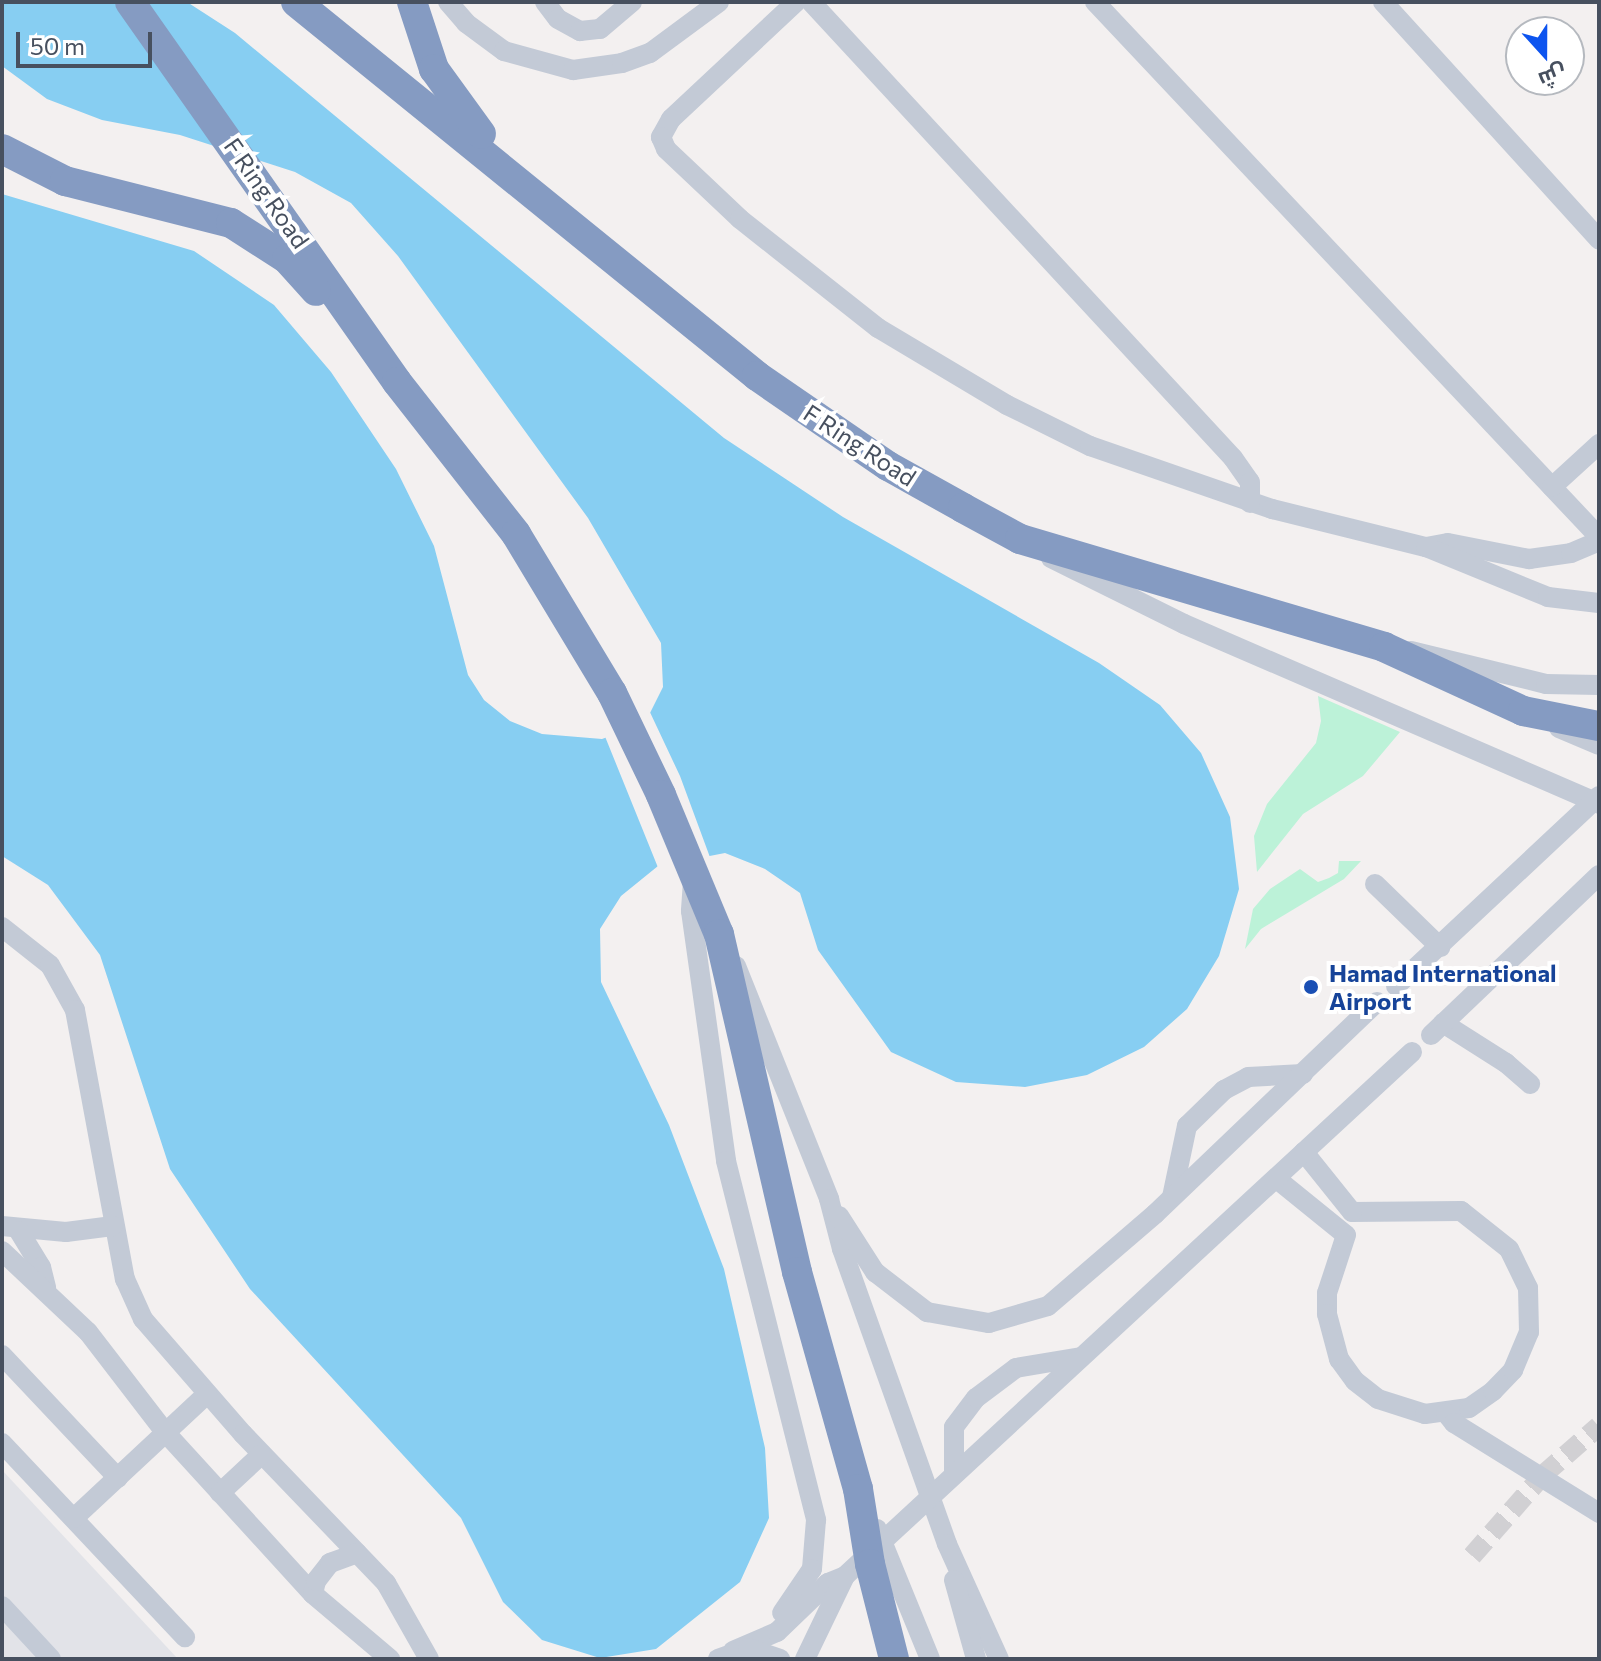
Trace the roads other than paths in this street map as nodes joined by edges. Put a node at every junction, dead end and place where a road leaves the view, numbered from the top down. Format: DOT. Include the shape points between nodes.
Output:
graph roads {
  1 [pos="130,2"];
  2 [pos="296,2"];
  3 [pos="412,2"];
  4 [pos="448,2"];
  5 [pos="545,2"];
  6 [pos="632,2"];
  7 [pos="719,2"];
  8 [pos="796,2"];
  9 [pos="811,2"];
  10 [pos="1095,2"];
  11 [pos="1383,2"];
  12 [pos="2,149"];
  13 [pos="542,201"];
  14 [pos="1599,239"];
  15 [pos="397,382"];
  16 [pos="1599,444"];
  17 [pos="1552,487"];
  18 [pos="1250,503"];
  19 [pos="1020,539"];
  20 [pos="1599,539"];
  21 [pos="1426,547"];
  22 [pos="1599,603"];
  23 [pos="1384,647"];
  24 [pos="1599,685"];
  25 [pos="1583,726"];
  26 [pos="1599,745"];
  27 [pos="1599,796"];
  28 [pos="1599,804"];
  29 [pos="690,869"];
  30 [pos="1599,875"];
  31 [pos="1375,884"];
  32 [pos="2,927"];
  33 [pos="719,934"];
  34 [pos="1440,947"];
  35 [pos="1396,986"];
  36 [pos="1377,1002"];
  37 [pos="1412,1052"];
  38 [pos="1303,1074"];
  39 [pos="1525,1088"];
  40 [pos="1304,1152"];
  41 [pos="1278,1180"];
  42 [pos="1172,1197"];
  43 [pos="829,1199"];
  44 [pos="113,1226"];
  45 [pos="10,1228"];
  46 [pos="2,1251"];
  47 [pos="46,1289"];
  48 [pos="1081,1357"];
  49 [pos="6,1366"];
  50 [pos="207,1394"];
  51 [pos="1446,1413"];
  52 [pos="165,1432"];
  53 [pos="2,1443"];
  54 [pos="262,1454"];
  55 [pos="954,1474"];
  56 [pos="118,1478"];
  57 [pos="858,1489"];
  58 [pos="220,1493"];
  59 [pos="1599,1513"];
  60 [pos="74,1518"];
  61 [pos="357,1553"];
  62 [pos="845,1576"];
  63 [pos="313,1594"];
  64 [pos="2,1606"];
  65 [pos="973,1623"];
  66 [pos="763,1634"];
  67 [pos="185,1637"];
  68 [pos="726,1655"];
  69 [pos="51,1659"];
  70 [pos="390,1659"];
  71 [pos="429,1659"];
  72 [pos="780,1659"];
  73 [pos="805,1659"];
  74 [pos="894,1659"];
  75 [pos="930,1659"];
  76 [pos="976,1659"];
  77 [pos="999,1659"];
  1 -- 15 [label="highway, F Ring Road"];
  2 -- 13 [label="highway, F Ring Road"];
  3 -- 13 [label="highway" via="424,47 446,91"];
  4 -- 7 [label="lane" via="504,51 573,70 650,53"];
  5 -- 6 [label="lane" via="558,19 580,31 600,29"];
  8 -- 18 [label="lane" via="671,119 661,137 666,149 783,257 926,359 1090,446"];
  9 -- 18 [label="lane" via="1233,458 1250,482"];
  10 -- 17 [label="lane" via="1474,411"];
  11 -- 14 [label="lane"];
  12 -- 15 [label="highway" via="65,181 231,223 260,238 287,259"];
  13 -- 19 [label="highway, F Ring Road" via="816,419 888,466"];
  15 -- 29 [label="highway, F Ring Road" via="516,534 612,693"];
  16 -- 17 [label="lane"];
  17 -- 20 [label="lane"];
  18 -- 21 [label="lane"];
  19 -- 23 [label="highway, F Ring Road"];
  19 -- 28 [label="lane" via="1184,624"];
  20 -- 21 [label="lane" via="1543,559 1448,543"];
  21 -- 22 [label="lane" via="1548,597"];
  23 -- 24 [label="lane" via="1546,684"];
  23 -- 25 [label="highway, F Ring Road" via="1523,711"];
  25 -- 26 [label="lane"];
  27 -- 34 [label="lane"];
  29 -- 33 [label="highway, F Ring Road"];
  29 -- 66 [label="lane" via="691,911 726,1161 783,1375 818,1535 805,1584"];
  30 -- 39 [label="lane" via="1437,1029 1488,1054"];
  31 -- 34 [label="lane"];
  32 -- 44 [label="lane" via="50,965 75,1010"];
  33 -- 43 [label="lane" via="751,996"];
  33 -- 57 [label="highway, F Ring Road" via="797,1272"];
  34 -- 35 [label="lane"];
  36 -- 38 [label="lane"];
  37 -- 40 [label="lane"];
  38 -- 42 [label="lane"];
  38 -- 42 [label="lane" via="1248,1077 1224,1090 1187,1126"];
  40 -- 41 [label="lane"];
  40 -- 51 [label="lane" via="1352,1212 1365,1216 1415,1208 1461,1211 1494,1234 1517,1262 1532,1306 1520,1356 1478,1403"];
  41 -- 48 [label="lane"];
  41 -- 51 [label="lane" via="1346,1235 1327,1293 1339,1359 1378,1399 1412,1412"];
  42 -- 43 [label="lane" via="1048,1306 1017,1319 968,1322 927,1312 889,1286"];
  43 -- 65 [label="lane"];
  44 -- 45 [label="lane"];
  44 -- 50 [label="lane" via="125,1279 143,1319"];
  45 -- 47 [label="lane" via="41,1267"];
  46 -- 47 [label="lane"];
  47 -- 52 [label="lane" via="88,1332"];
  48 -- 55 [label="lane"];
  48 -- 55 [label="lane" via="1016,1368 976,1398 954,1427"];
  49 -- 56 [label="lane"];
  50 -- 52 [label="lane"];
  50 -- 54 [label="lane"];
  51 -- 59 [label="lane"];
  52 -- 56 [label="lane"];
  52 -- 58 [label="lane"];
  53 -- 60 [label="lane"];
  54 -- 58 [label="lane"];
  54 -- 61 [label="lane"];
  55 -- 62 [label="lane"];
  56 -- 60 [label="lane"];
  57 -- 74 [label="highway, F Ring Road"];
  57 -- 75 [label="lane"];
  58 -- 63 [label="lane"];
  60 -- 67 [label="lane"];
  61 -- 63 [label="lane" via="330,1563"];
  61 -- 71 [label="lane" via="393,1593"];
  62 -- 66 [label="lane" via="828,1583 777,1632"];
  62 -- 73 [label="lane"];
  63 -- 70 [label="lane"];
  64 -- 69 [label="lane"];
  65 -- 76 [label="lane"];
  65 -- 77 [label="lane"];
  66 -- 68 [label="lane"];
  68 -- 72 [label="lane" via="764,1651"];
}
